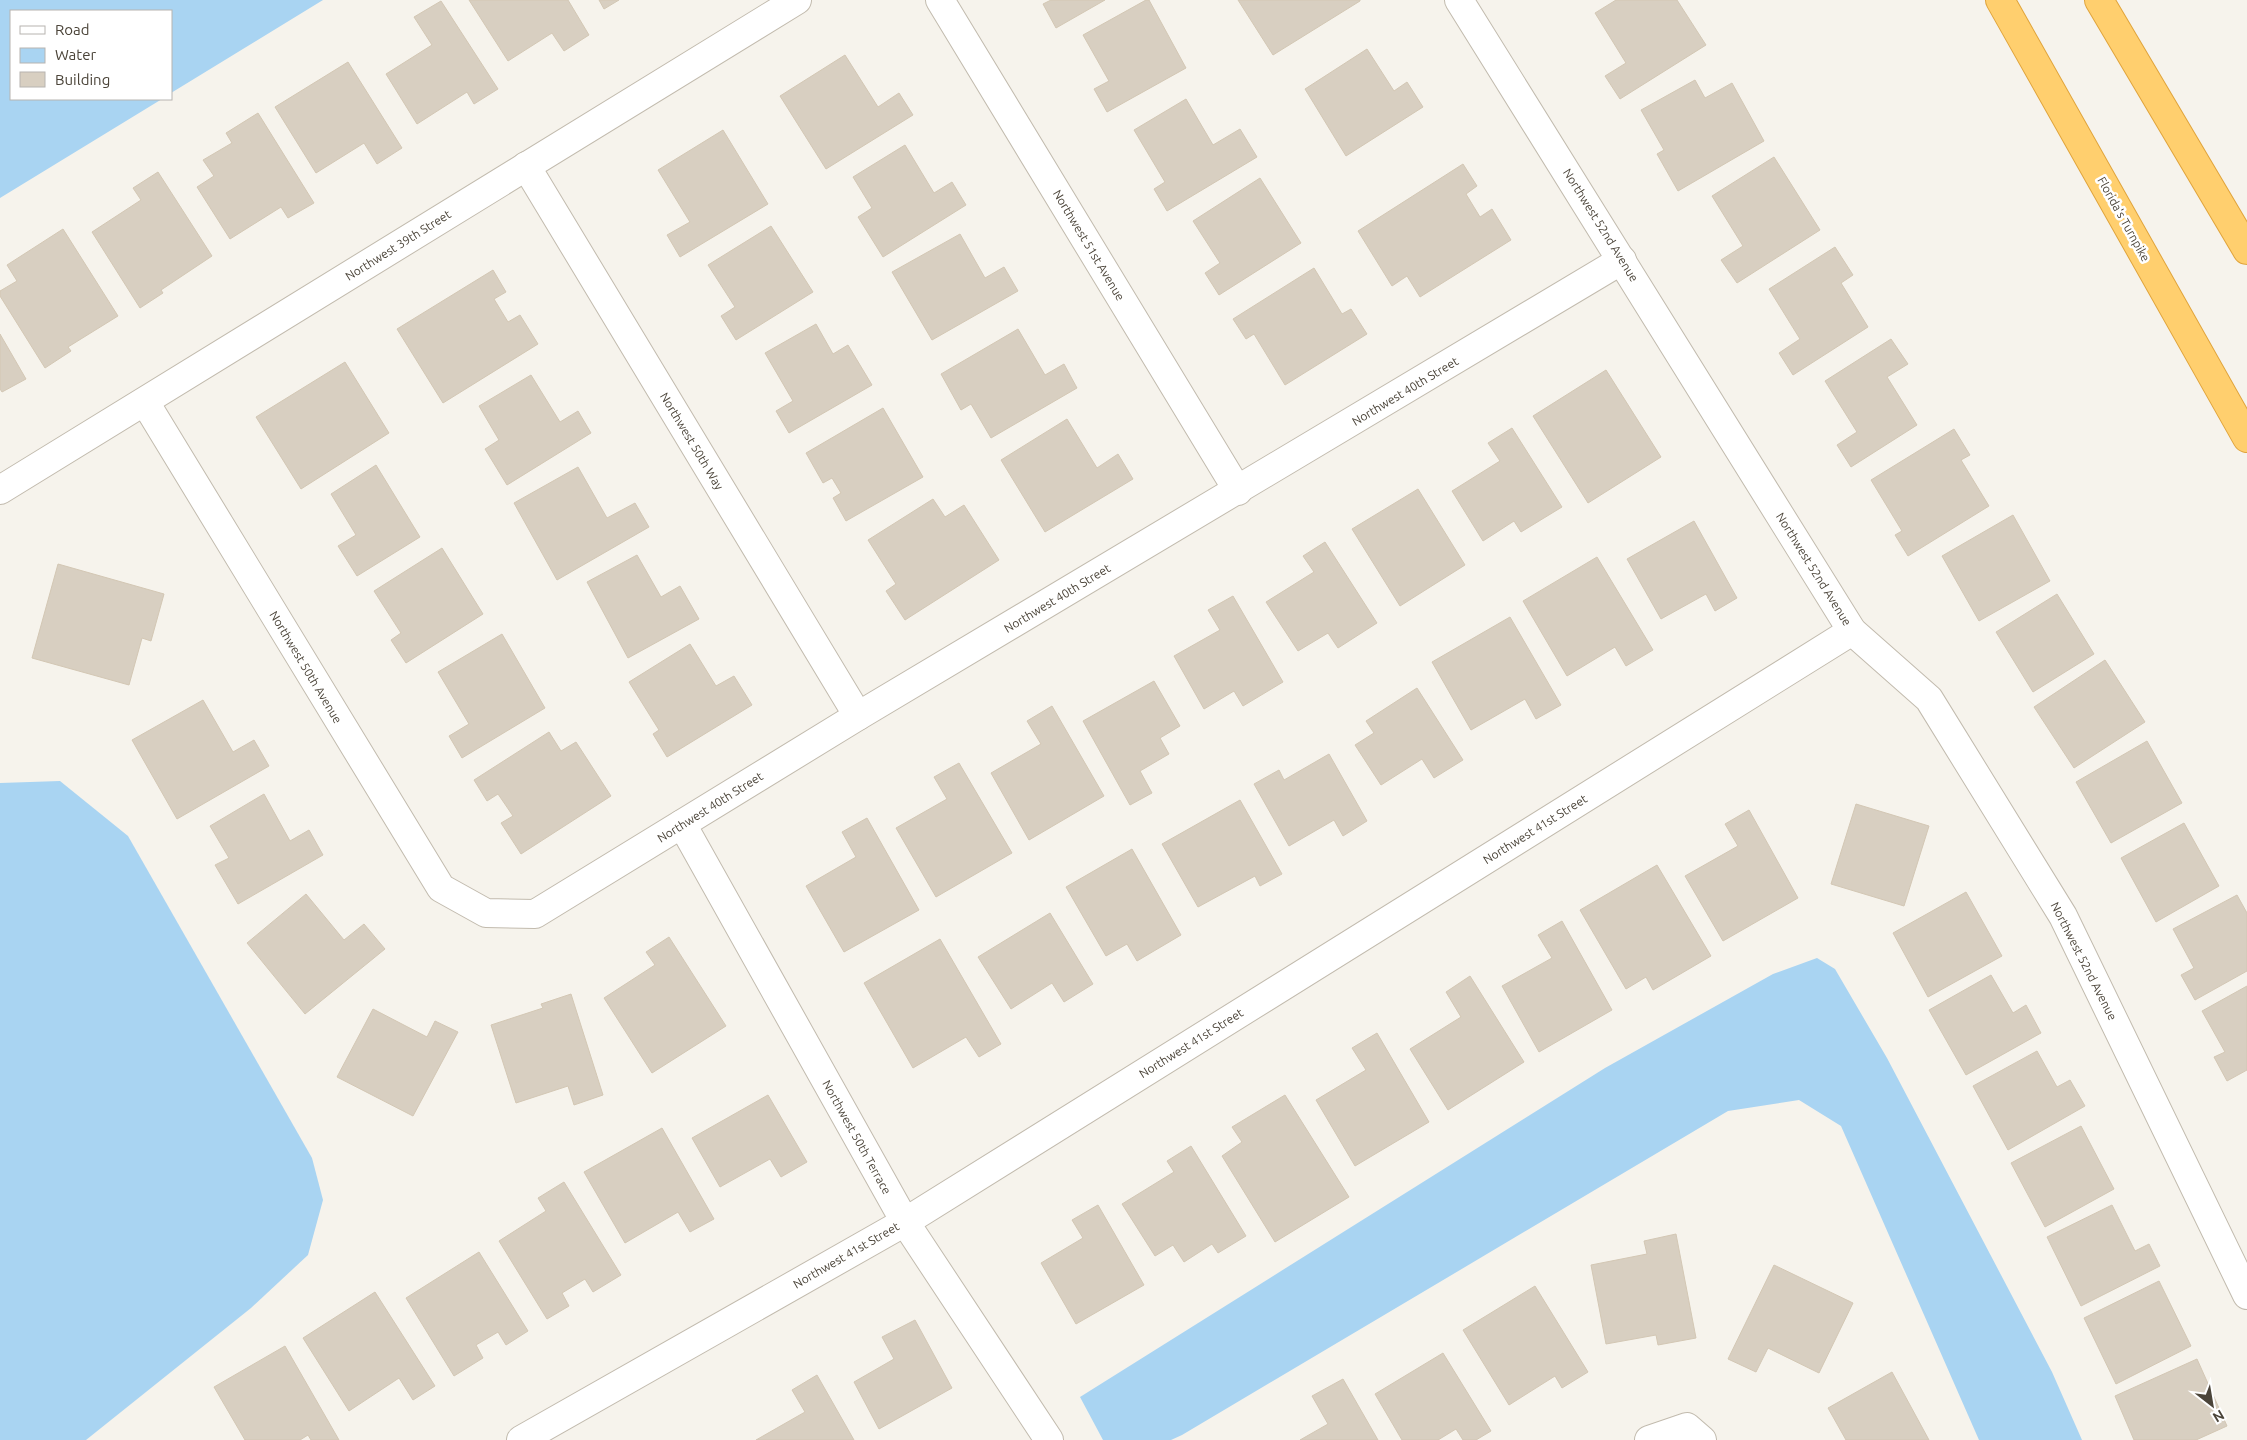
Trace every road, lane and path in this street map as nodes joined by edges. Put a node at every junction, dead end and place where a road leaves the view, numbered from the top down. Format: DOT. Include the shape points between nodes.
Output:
graph roads {
  1 [pos="797,0"];
  2 [pos="940,0"];
  3 [pos="1459,0"];
  4 [pos="2000,0"];
  5 [pos="2099,0"];
  6 [pos="526,166"];
  7 [pos="2247,250"];
  8 [pos="1622,260"];
  9 [pos="145,402"];
  10 [pos="2247,438"];
  11 [pos="0,490"];
  12 [pos="1238,491"];
  13 [pos="1852,630"];
  14 [pos="858,716"];
  15 [pos="682,824"];
  16 [pos="486,913"];
  17 [pos="905,1222"];
  18 [pos="2247,1295"];
  19 [pos="1695,1433"];
  20 [pos="521,1440"];
  21 [pos="1049,1440"];
  22 [pos="1649,1440"];
  1 -- 6 [label="street, Northwest 39th Street"];
  2 -- 12 [label="street, Northwest 51st Avenue"];
  3 -- 8 [label="street, Northwest 52nd Avenue"];
  4 -- 10 [label="highway, Florida's Turnpike"];
  5 -- 7 [label="highway"];
  6 -- 9 [label="street, Northwest 39th Street"];
  6 -- 14 [label="street, Northwest 50th Way"];
  8 -- 12 [label="street, Northwest 40th Street"];
  8 -- 13 [label="street, Northwest 52nd Avenue"];
  9 -- 11 [label="street, Northwest 39th Street"];
  9 -- 16 [label="street, Northwest 50th Avenue" via="441,888"];
  12 -- 14 [label="street, Northwest 40th Street"];
  13 -- 17 [label="street, Northwest 41st Street"];
  13 -- 18 [label="street, Northwest 52nd Avenue" via="1929,699 2063,916"];
  14 -- 15 [label="street, Northwest 40th Street"];
  15 -- 16 [label="street, Northwest 40th Street" via="536,914"];
  15 -- 17 [label="street, Northwest 50th Terrace"];
  17 -- 20 [label="street, Northwest 41st Street"];
  17 -- 21 [label="street, Northwest 50th Terrace"];
  19 -- 22 [label="street"];
}
